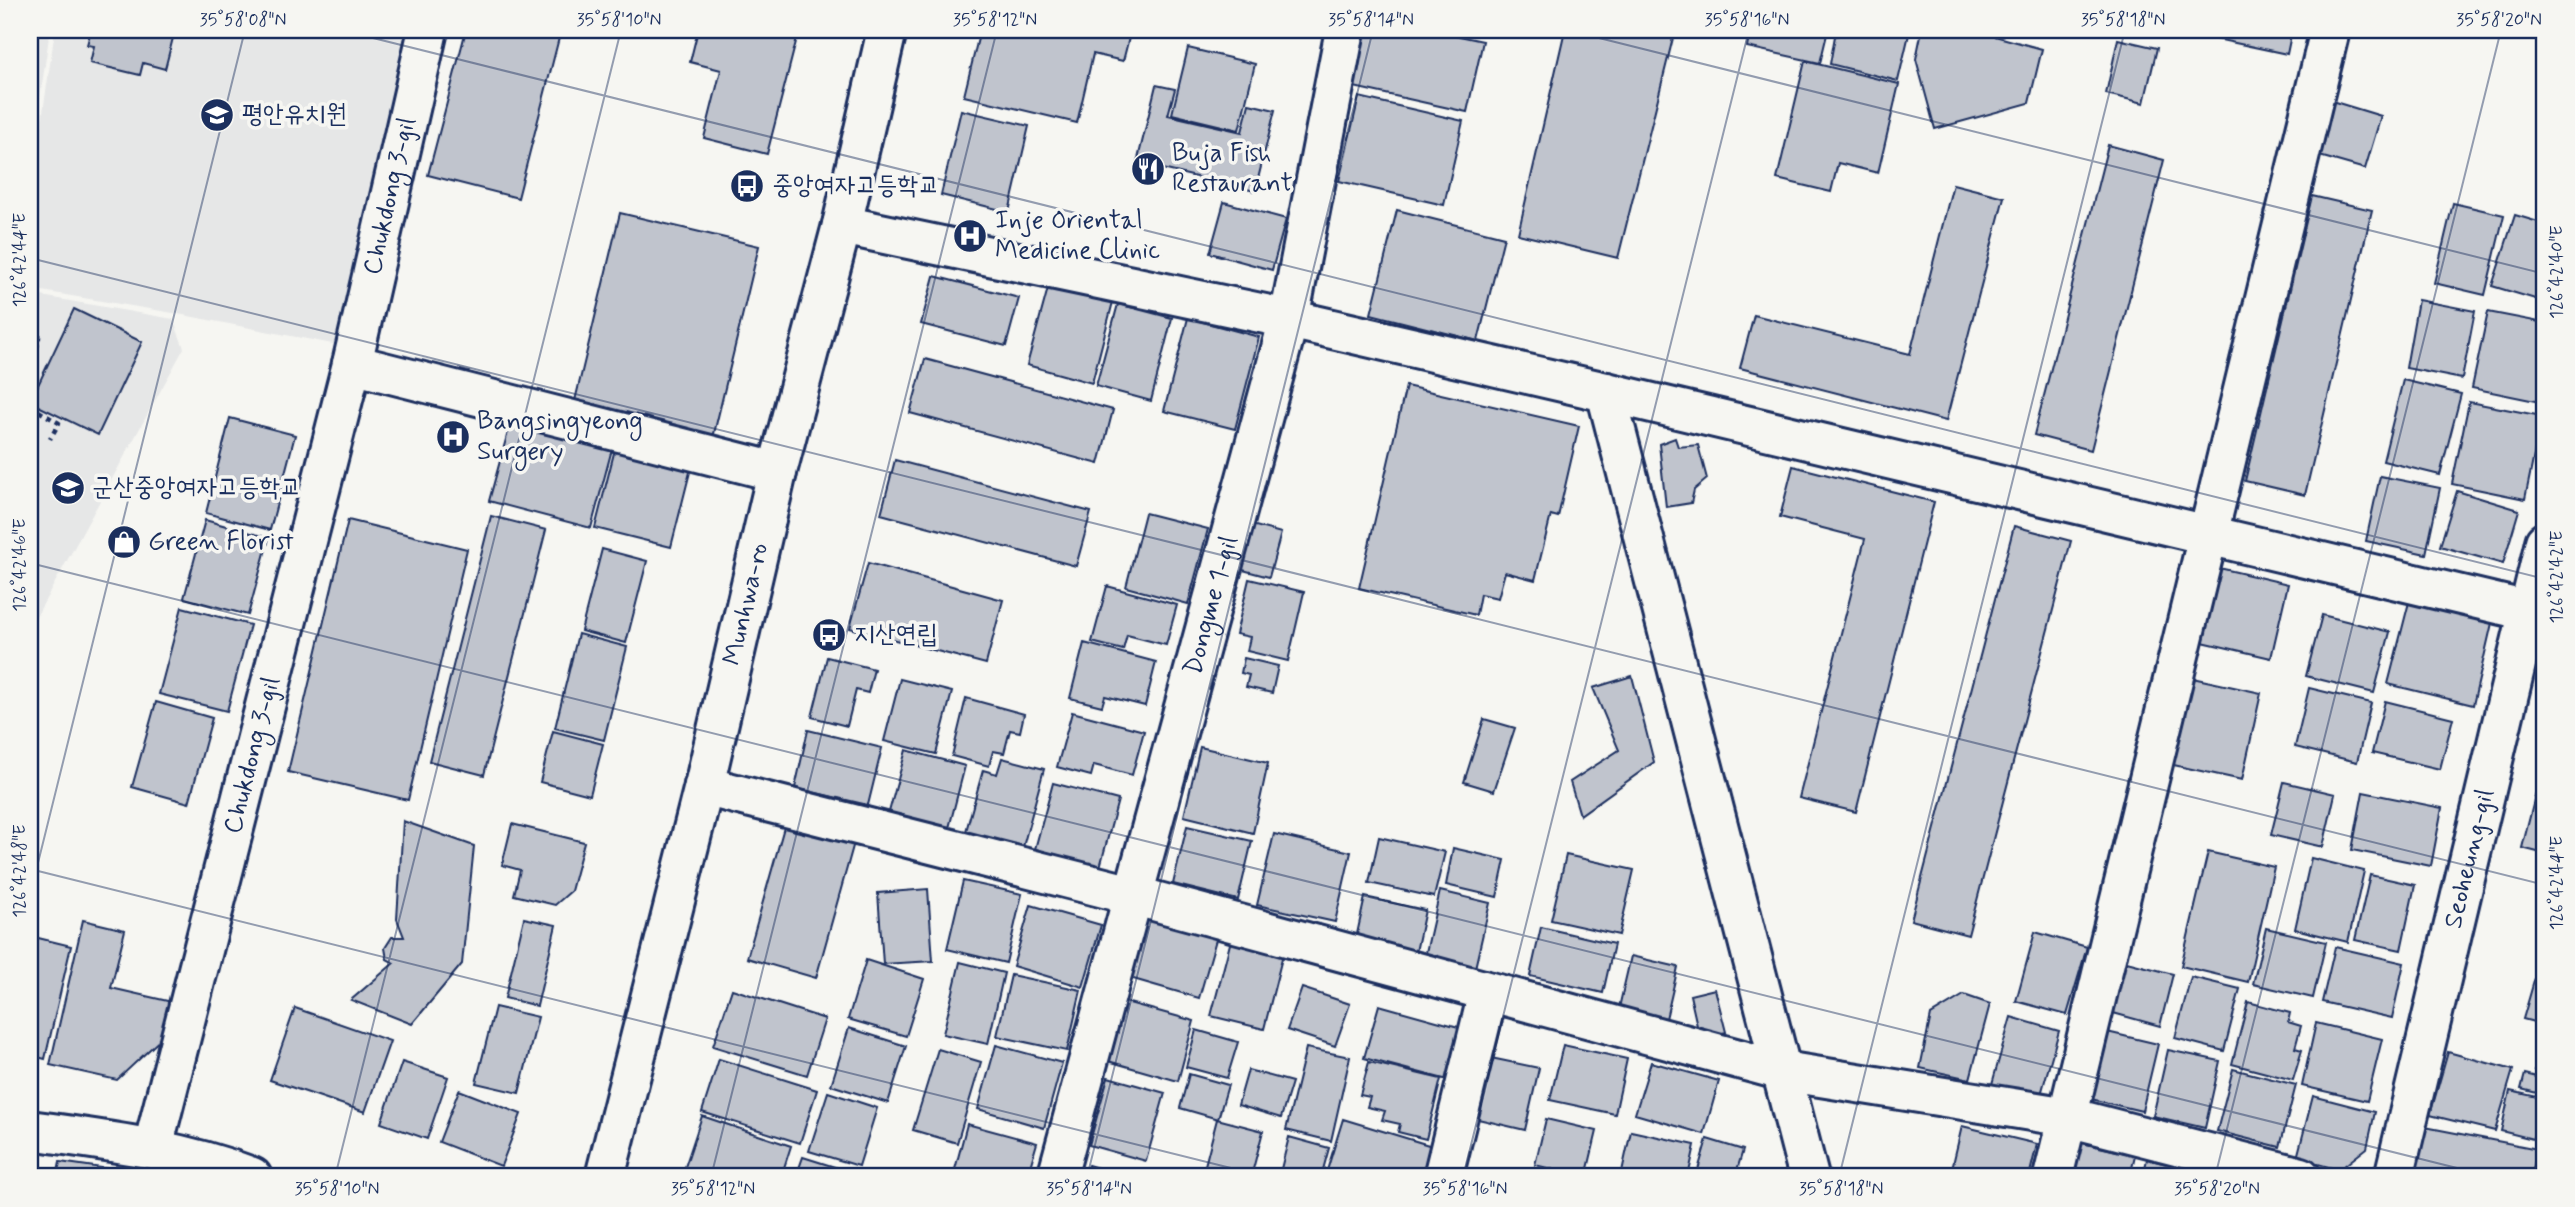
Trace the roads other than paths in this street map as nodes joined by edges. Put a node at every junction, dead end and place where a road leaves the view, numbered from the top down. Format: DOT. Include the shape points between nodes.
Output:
graph roads {
  1 [pos="428,30"];
  2 [pos="887,30"];
  3 [pos="1345,30"];
  4 [pos="2330,30"];
  5 [pos="842,225"];
  6 [pos="1289,319"];
  7 [pos="352,364"];
  8 [pos="1606,392"];
  9 [pos="777,472"];
  10 [pos="2207,534"];
  11 [pos="2545,542"];
  12 [pos="2537,613"];
  13 [pos="704,786"];
  14 [pos="1132,895"];
  15 [pos="1488,993"];
  16 [pos="1783,1071"];
  17 [pos="2068,1117"];
  18 [pos="30,1130"];
  19 [pos="153,1147"];
  20 [pos="245,1176"];
  21 [pos="605,1177"];
  22 [pos="1057,1177"];
  23 [pos="1443,1177"];
  24 [pos="1809,1177"];
  25 [pos="2053,1177"];
  26 [pos="2301,1177"];
  27 [pos="2394,1177"];
  1 -- 7 [label="street, Chukdong 3-gil"];
  2 -- 5 [label="street, Munhwa-ro"];
  3 -- 6 [label="street, Dongme 1-gil"];
  4 -- 10 [label="street"];
  5 -- 6 [label="street"];
  5 -- 9 [label="street, Munhwa-ro"];
  6 -- 8 [label="street"];
  6 -- 14 [label="street, Dongme 1-gil"];
  7 -- 9 [label="street"];
  7 -- 19 [label="street, Chukdong 3-gil"];
  8 -- 10 [label="street"];
  8 -- 16 [label="street"];
  9 -- 13 [label="street, Munhwa-ro"];
  10 -- 12 [label="street"];
  10 -- 17 [label="street"];
  11 -- 12 [label="street, Seoheung-gil"];
  12 -- 27 [label="street, Seoheung-gil"];
  13 -- 14 [label="street"];
  13 -- 21 [label="street, Munhwa-ro"];
  14 -- 15 [label="street"];
  14 -- 22 [label="street, Dongme 1-gil"];
  15 -- 16 [label="street"];
  15 -- 23 [label="street"];
  16 -- 17 [label="street"];
  16 -- 24 [label="street"];
  17 -- 25 [label="street"];
  17 -- 26 [label="street"];
  18 -- 19 [label="street"];
  19 -- 20 [label="street"];
}
